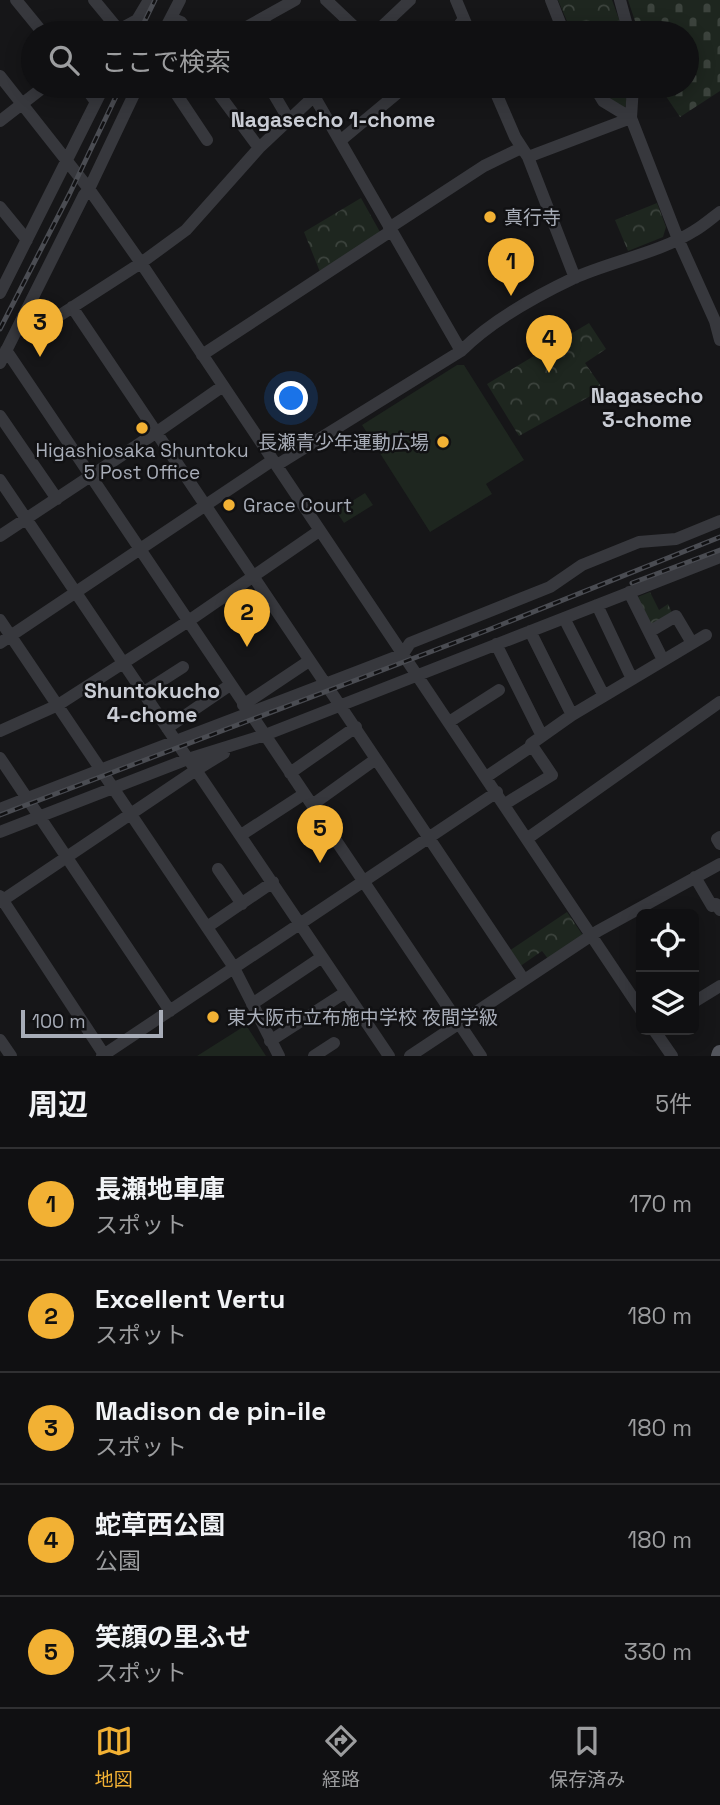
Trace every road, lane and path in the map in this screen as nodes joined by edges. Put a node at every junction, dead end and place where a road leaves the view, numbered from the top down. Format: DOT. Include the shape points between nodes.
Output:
graph roads {
  1 [pos="16,0"];
  2 [pos="94,0"];
  3 [pos="149,0"];
  4 [pos="180,0"];
  5 [pos="295,0"];
  6 [pos="326,0"];
  7 [pos="410,0"];
  8 [pos="456,0"];
  9 [pos="551,0"];
  10 [pos="620,0"];
  11 [pos="171,18"];
  12 [pos="263,19"];
  13 [pos="464,19"];
  14 [pos="33,21"];
  15 [pos="111,21"];
  16 [pos="136,21"];
  17 [pos="169,21"];
  18 [pos="178,21"];
  19 [pos="259,21"];
  20 [pos="348,21"];
  21 [pos="390,21"];
  22 [pos="559,21"];
  23 [pos="626,21"];
  24 [pos="0,76"];
  25 [pos="30,98"];
  26 [pos="93,98"];
  27 [pos="98,98"];
  28 [pos="132,98"];
  29 [pos="182,98"];
  30 [pos="222,98"];
  31 [pos="276,98"];
  32 [pos="311,98"];
  33 [pos="323,98"];
  34 [pos="392,98"];
  35 [pos="499,98"];
  36 [pos="601,98"];
  37 [pos="632,98"];
  38 [pos="96,102"];
  39 [pos="22,104"];
  40 [pos="631,118"];
  41 [pos="289,120"];
  42 [pos="0,121"];
  43 [pos="207,140"];
  44 [pos="340,141"];
  45 [pos="259,148"];
  46 [pos="525,153"];
  47 [pos="67,162"];
  48 [pos="89,189"];
  49 [pos="0,206"];
  50 [pos="720,212"];
  51 [pos="390,229"];
  52 [pos="678,239"];
  53 [pos="27,240"];
  54 [pos="141,263"];
  55 [pos="575,278"];
  56 [pos="0,293"];
  57 [pos="72,307"];
  58 [pos="19,326"];
  59 [pos="720,340"];
  60 [pos="6,350"];
  61 [pos="461,351"];
  62 [pos="202,355"];
  63 [pos="0,363"];
  64 [pos="223,386"];
  65 [pos="0,416"];
  66 [pos="157,432"];
  67 [pos="275,463"];
  68 [pos="91,477"];
  69 [pos="0,480"];
  70 [pos="57,499"];
  71 [pos="206,505"];
  72 [pos="27,519"];
  73 [pos="720,521"];
  74 [pos="319,531"];
  75 [pos="0,536"];
  76 [pos="140,551"];
  77 [pos="720,557"];
  78 [pos="253,576"];
  79 [pos="76,592"];
  80 [pos="629,592"];
  81 [pos="597,605"];
  82 [pos="564,618"];
  83 [pos="0,620"];
  84 [pos="187,622"];
  85 [pos="530,631"];
  86 [pos="649,632"];
  87 [pos="706,635"];
  88 [pos="5,639"];
  89 [pos="692,643"];
  90 [pos="496,644"];
  91 [pos="403,654"];
  92 [pos="663,660"];
  93 [pos="309,661"];
  94 [pos="124,662"];
  95 [pos="183,667"];
  96 [pos="417,674"];
  97 [pos="632,679"];
  98 [pos="326,684"];
  99 [pos="230,685"];
  100 [pos="499,690"];
  101 [pos="144,692"];
  102 [pos="604,696"];
  103 [pos="341,704"];
  104 [pos="58,705"];
  105 [pos="246,709"];
  106 [pos="718,709"];
  107 [pos="572,715"];
  108 [pos="449,722"];
  109 [pos="356,727"];
  110 [pos="167,728"];
  111 [pos="0,730"];
  112 [pos="260,736"];
  113 [pos="542,736"];
  114 [pos="175,742"];
  115 [pos="532,746"];
  116 [pos="0,758"];
  117 [pos="188,759"];
  118 [pos="376,760"];
  119 [pos="100,768"];
  120 [pos="196,770"];
  121 [pos="290,773"];
  122 [pos="486,777"];
  123 [pos="113,787"];
  124 [pos="496,792"];
  125 [pos="27,799"];
  126 [pos="308,799"];
  127 [pos="505,804"];
  128 [pos="0,809"];
  129 [pos="131,814"];
  130 [pos="39,816"];
  131 [pos="0,832"];
  132 [pos="241,835"];
  133 [pos="429,837"];
  134 [pos="720,837"];
  135 [pos="528,838"];
  136 [pos="720,844"];
  137 [pos="66,856"];
  138 [pos="720,864"];
  139 [pos="218,869"];
  140 [pos="695,877"];
  141 [pos="364,881"];
  142 [pos="273,882"];
  143 [pos="1,900"];
  144 [pos="242,904"];
  145 [pos="720,911"];
  146 [pos="300,922"];
  147 [pos="207,927"];
  148 [pos="591,935"];
  149 [pos="322,957"];
  150 [pos="233,967"];
  151 [pos="524,980"];
  152 [pos="720,986"];
  153 [pos="346,992"];
  154 [pos="699,999"];
  155 [pos="636,1002"];
  156 [pos="252,1004"];
  157 [pos="170,1011"];
  158 [pos="459,1023"];
  159 [pos="657,1035"];
  160 [pos="0,1040"];
  161 [pos="270,1041"];
  162 [pos="334,1043"];
  163 [pos="427,1051"];
  164 [pos="104,1055"];
  165 [pos="11,1056"];
  166 [pos="279,1056"];
  167 [pos="314,1056"];
  168 [pos="389,1056"];
  169 [pos="410,1056"];
  170 [pos="481,1056"];
  171 [pos="672,1056"];
  1 -- 14 [label="street"];
  2 -- 15 [label="street"];
  3 -- 16 [label="street"];
  4 -- 11 [label="street"];
  5 -- 12 [label="street"];
  6 -- 20 [label="street"];
  7 -- 21 [label="street"];
  8 -- 13 [label="street"];
  9 -- 22 [label="street"];
  10 -- 23 [label="street"];
  11 -- 17 [label="street"];
  11 -- 18 [label="street"];
  12 -- 19 [label="street"];
  24 -- 39 [label="street"];
  25 -- 39 [label="street"];
  26 -- 38 [label="street"];
  27 -- 38 [label="street"];
  28 -- 48 [label="street"];
  29 -- 43 [label="street"];
  30 -- 45 [label="street"];
  31 -- 41 [label="street"];
  32 -- 41 [label="street"];
  33 -- 44 [label="street"];
  34 -- 44 [label="street"];
  35 -- 46 [label="street"];
  36 -- 40 [label="street"];
  37 -- 40 [label="street"];
  38 -- 47 [label="street"];
  39 -- 42 [label="street"];
  39 -- 47 [label="street"];
  40 -- 46 [label="street"];
  40 -- 52 [label="street"];
  41 -- 45 [label="street"];
  44 -- 51 [label="street"];
  45 -- 54 [label="street" via="186,230"];
  46 -- 51 [label="street" via="484,166"];
  46 -- 55 [label="street"];
  47 -- 48 [label="street"];
  47 -- 53 [label="street"];
  48 -- 54 [label="street"];
  48 -- 58 [label="street"];
  49 -- 53 [label="street"];
  50 -- 52 [label="street"];
  51 -- 61 [label="street"];
  51 -- 62 [label="street"];
  52 -- 55 [label="street"];
  52 -- 59 [label="street"];
  53 -- 56 [label="street"];
  54 -- 57 [label="street"];
  54 -- 62 [label="street"];
  55 -- 61 [label="street" via="508,316"];
  57 -- 58 [label="street" via="34,332"];
  57 -- 66 [label="street"];
  58 -- 60 [label="street"];
  60 -- 63 [label="street"];
  60 -- 68 [label="street"];
  61 -- 67 [label="street"];
  62 -- 64 [label="street"];
  64 -- 66 [label="street"];
  64 -- 67 [label="street"];
  65 -- 70 [label="street"];
  66 -- 68 [label="street"];
  66 -- 71 [label="street"];
  67 -- 71 [label="street"];
  67 -- 74 [label="street"];
  68 -- 70 [label="street"];
  68 -- 76 [label="street"];
  69 -- 72 [label="street"];
  70 -- 72 [label="street"];
  71 -- 76 [label="street"];
  71 -- 78 [label="street"];
  72 -- 75 [label="street"];
  72 -- 79 [label="street"];
  73 -- 91 [label="street" via="676,539 639,542 582,565 550,587 410,643"];
  74 -- 78 [label="street"];
  74 -- 91 [label="street"];
  76 -- 79 [label="street"];
  76 -- 84 [label="street"];
  77 -- 80 [label="street"];
  78 -- 84 [label="street"];
  78 -- 93 [label="street"];
  79 -- 88 [label="street"];
  79 -- 94 [label="street"];
  80 -- 81 [label="street"];
  80 -- 86 [label="street"];
  81 -- 82 [label="street"];
  81 -- 97 [label="street"];
  82 -- 85 [label="street"];
  82 -- 102 [label="street"];
  83 -- 88 [label="street"];
  84 -- 94 [label="street"];
  84 -- 99 [label="street"];
  85 -- 90 [label="street"];
  85 -- 107 [label="street"];
  86 -- 89 [label="street" via="677,616"];
  86 -- 92 [label="street"];
  87 -- 89 [label="street"];
  88 -- 104 [label="street"];
  89 -- 92 [label="street"];
  90 -- 96 [label="street"];
  90 -- 113 [label="street"];
  91 -- 96 [label="street"];
  91 -- 98 [label="street"];
  92 -- 97 [label="street"];
  93 -- 98 [label="street"];
  93 -- 105 [label="street"];
  94 -- 101 [label="street"];
  94 -- 104 [label="street"];
  95 -- 101 [label="street"];
  96 -- 103 [label="street"];
  96 -- 108 [label="street"];
  97 -- 102 [label="street"];
  98 -- 103 [label="street"];
  98 -- 105 [label="street"];
  99 -- 105 [label="street"];
  99 -- 110 [label="street"];
  100 -- 108 [label="street"];
  101 -- 110 [label="street"];
  102 -- 107 [label="street"];
  103 -- 109 [label="street"];
  103 -- 112 [label="street"];
  104 -- 111 [label="street"];
  104 -- 119 [label="street"];
  105 -- 112 [label="street"];
  105 -- 114 [label="street"];
  106 -- 135 [label="street"];
  107 -- 113 [label="street"];
  108 -- 122 [label="street"];
  109 -- 118 [label="street"];
  109 -- 121 [label="street"];
  110 -- 114 [label="street"];
  112 -- 117 [label="street"];
  112 -- 120 [label="street"];
  112 -- 121 [label="street"];
  113 -- 115 [label="street"];
  114 -- 117 [label="street"];
  114 -- 119 [label="street"];
  115 -- 122 [label="street"];
  115 -- 127 [label="street" via="552,775"];
  116 -- 125 [label="street"];
  117 -- 120 [label="street"];
  117 -- 123 [label="street"];
  118 -- 126 [label="street"];
  118 -- 133 [label="street"];
  119 -- 123 [label="street"];
  119 -- 125 [label="street"];
  120 -- 129 [label="street"];
  120 -- 132 [label="street"];
  121 -- 126 [label="street"];
  122 -- 124 [label="street"];
  123 -- 129 [label="street"];
  123 -- 130 [label="street"];
  124 -- 127 [label="street"];
  124 -- 133 [label="street"];
  125 -- 128 [label="street"];
  125 -- 130 [label="street"];
  126 -- 132 [label="street"];
  126 -- 141 [label="street"];
  127 -- 135 [label="street"];
  129 -- 137 [label="street"];
  129 -- 147 [label="street"];
  130 -- 131 [label="street"];
  130 -- 137 [label="street"];
  132 -- 142 [label="street"];
  133 -- 141 [label="street"];
  133 -- 151 [label="street"];
  134 -- 136 [label="street"];
  135 -- 148 [label="street"];
  137 -- 143 [label="street"];
  137 -- 157 [label="street"];
  138 -- 140 [label="street"];
  139 -- 144 [label="street"];
  140 -- 145 [label="street"];
  140 -- 148 [label="street"];
  141 -- 146 [label="street"];
  141 -- 158 [label="street"];
  142 -- 144 [label="street"];
  142 -- 146 [label="street"];
  143 -- 164 [label="street"];
  144 -- 147 [label="street"];
  146 -- 149 [label="street"];
  146 -- 150 [label="street"];
  147 -- 150 [label="street"];
  148 -- 151 [label="street"];
  148 -- 155 [label="street"];
  149 -- 153 [label="street"];
  149 -- 156 [label="street"];
  150 -- 156 [label="street"];
  150 -- 157 [label="street"];
  151 -- 158 [label="street"];
  152 -- 154 [label="street"];
  153 -- 161 [label="street"];
  153 -- 168 [label="street"];
  156 -- 161 [label="street"];
  157 -- 164 [label="street"];
  158 -- 163 [label="street"];
  158 -- 170 [label="street"];
  159 -- 171 [label="street"];
  160 -- 165 [label="street"];
  161 -- 166 [label="street"];
  162 -- 167 [label="street"];
  163 -- 169 [label="street"];
}
